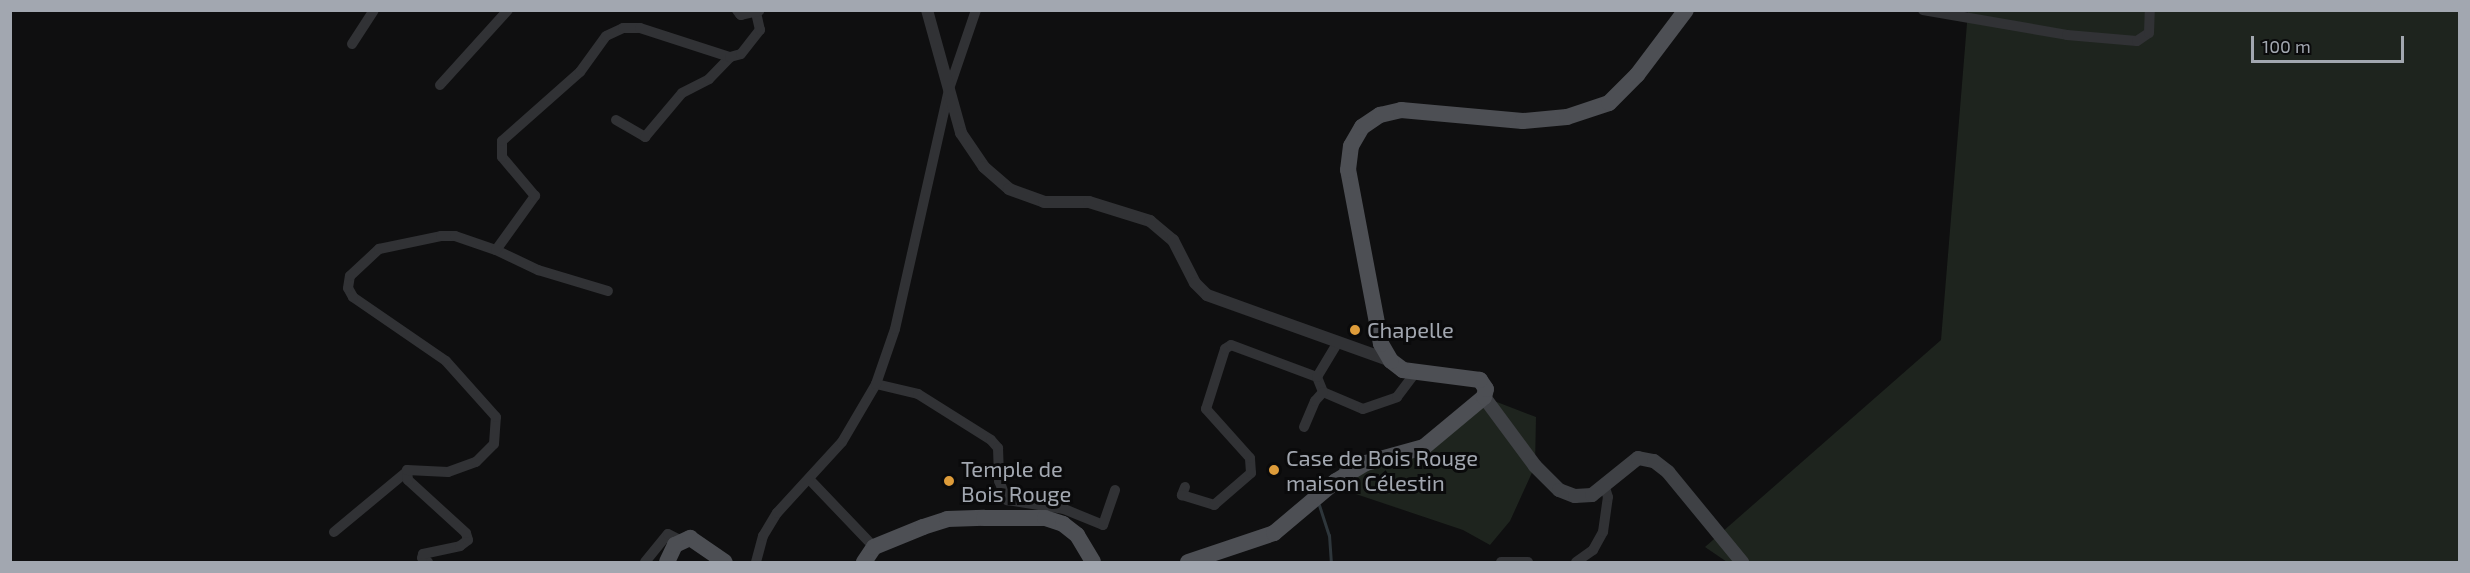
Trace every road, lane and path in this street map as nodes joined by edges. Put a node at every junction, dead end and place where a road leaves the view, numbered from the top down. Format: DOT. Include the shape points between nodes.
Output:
graph roads {
  1 [pos="374,10"];
  2 [pos="508,10"];
  3 [pos="738,10"];
  4 [pos="927,10"];
  5 [pos="976,10"];
  6 [pos="1686,10"];
  7 [pos="1923,10"];
  8 [pos="2150,10"];
  9 [pos="758,12"];
  10 [pos="352,44"];
  11 [pos="730,57"];
  12 [pos="440,85"];
  13 [pos="949,89"];
  14 [pos="616,120"];
  15 [pos="496,250"];
  16 [pos="608,291"];
  17 [pos="1338,342"];
  18 [pos="1391,361"];
  19 [pos="1415,373"];
  20 [pos="1317,377"];
  21 [pos="876,384"];
  22 [pos="1323,392"];
  23 [pos="1484,397"];
  24 [pos="1304,427"];
  25 [pos="405,473"];
  26 [pos="810,480"];
  27 [pos="1185,487"];
  28 [pos="1605,488"];
  29 [pos="1115,490"];
  30 [pos="334,532"];
  31 [pos="681,541"];
  32 [pos="874,548"];
  33 [pos="428,562"];
  34 [pos="645,562"];
  35 [pos="667,562"];
  36 [pos="725,562"];
  37 [pos="756,562"];
  38 [pos="864,562"];
  39 [pos="1093,562"];
  40 [pos="1190,562"];
  41 [pos="1501,562"];
  42 [pos="1528,562"];
  43 [pos="1576,562"];
  44 [pos="1743,562"];
  1 -- 10 [label="street"];
  2 -- 12 [label="street"];
  3 -- 9 [label="street"];
  4 -- 13 [label="street"];
  5 -- 13 [label="street"];
  6 -- 18 [label="main road" via="1637,75 1609,103 1568,117 1523,122 1401,110 1380,115 1362,127 1351,146 1350,198 1381,344"];
  7 -- 8 [label="street" via="2067,35 2137,40 2149,33"];
  9 -- 11 [label="street" via="760,30 741,54"];
  11 -- 14 [label="street" via="709,79 682,93 645,137"];
  11 -- 15 [label="street" via="640,28 623,28 606,36 580,72 502,141 502,157 535,196"];
  13 -- 17 [label="street" via="961,133 984,167 1009,189 1044,202 1089,202 1150,221 1173,240 1203,292"];
  13 -- 21 [label="street" via="892,339"];
  15 -- 16 [label="street" via="538,270"];
  15 -- 25 [label="street" via="455,236 441,236 379,249 350,276 348,288 353,297 446,361 496,417 495,444 476,462 448,472 411,468"];
  17 -- 18 [label="street"];
  17 -- 20 [label="street"];
  18 -- 19 [label="main road"];
  19 -- 22 [label="street" via="1397,397 1363,409"];
  19 -- 23 [label="main road" via="1470,375 1486,388"];
  20 -- 22 [label="street"];
  20 -- 27 [label="street" via="1231,345 1225,350 1206,409 1250,458 1251,473 1214,505 1182,495"];
  21 -- 26 [label="street" via="842,442"];
  21 -- 29 [label="street" via="918,394 991,440 998,448 999,482 1007,500 1064,509 1103,525"];
  22 -- 24 [label="street"];
  23 -- 28 [label="main road" via="1534,466 1560,490 1575,496 1592,495"];
  23 -- 40 [label="main road" via="1424,447 1366,463 1336,481 1274,533"];
  25 -- 30 [label="street"];
  25 -- 33 [label="street" via="434,507 466,533 468,540 460,546 423,554"];
  26 -- 32 [label="street"];
  26 -- 37 [label="street" via="777,513 763,536"];
  28 -- 43 [label="street" via="1608,497 1603,532 1593,550"];
  28 -- 44 [label="main road" via="1623,467 1638,458 1654,461 1668,472"];
  31 -- 34 [label="street" via="668,534"];
  31 -- 35 [label="main road"];
  31 -- 36 [label="main road" via="699,541"];
  32 -- 38 [label="main road"];
  32 -- 39 [label="main road" via="946,519 1044,518 1063,524 1077,536"];
  41 -- 42 [label="street"];
}
